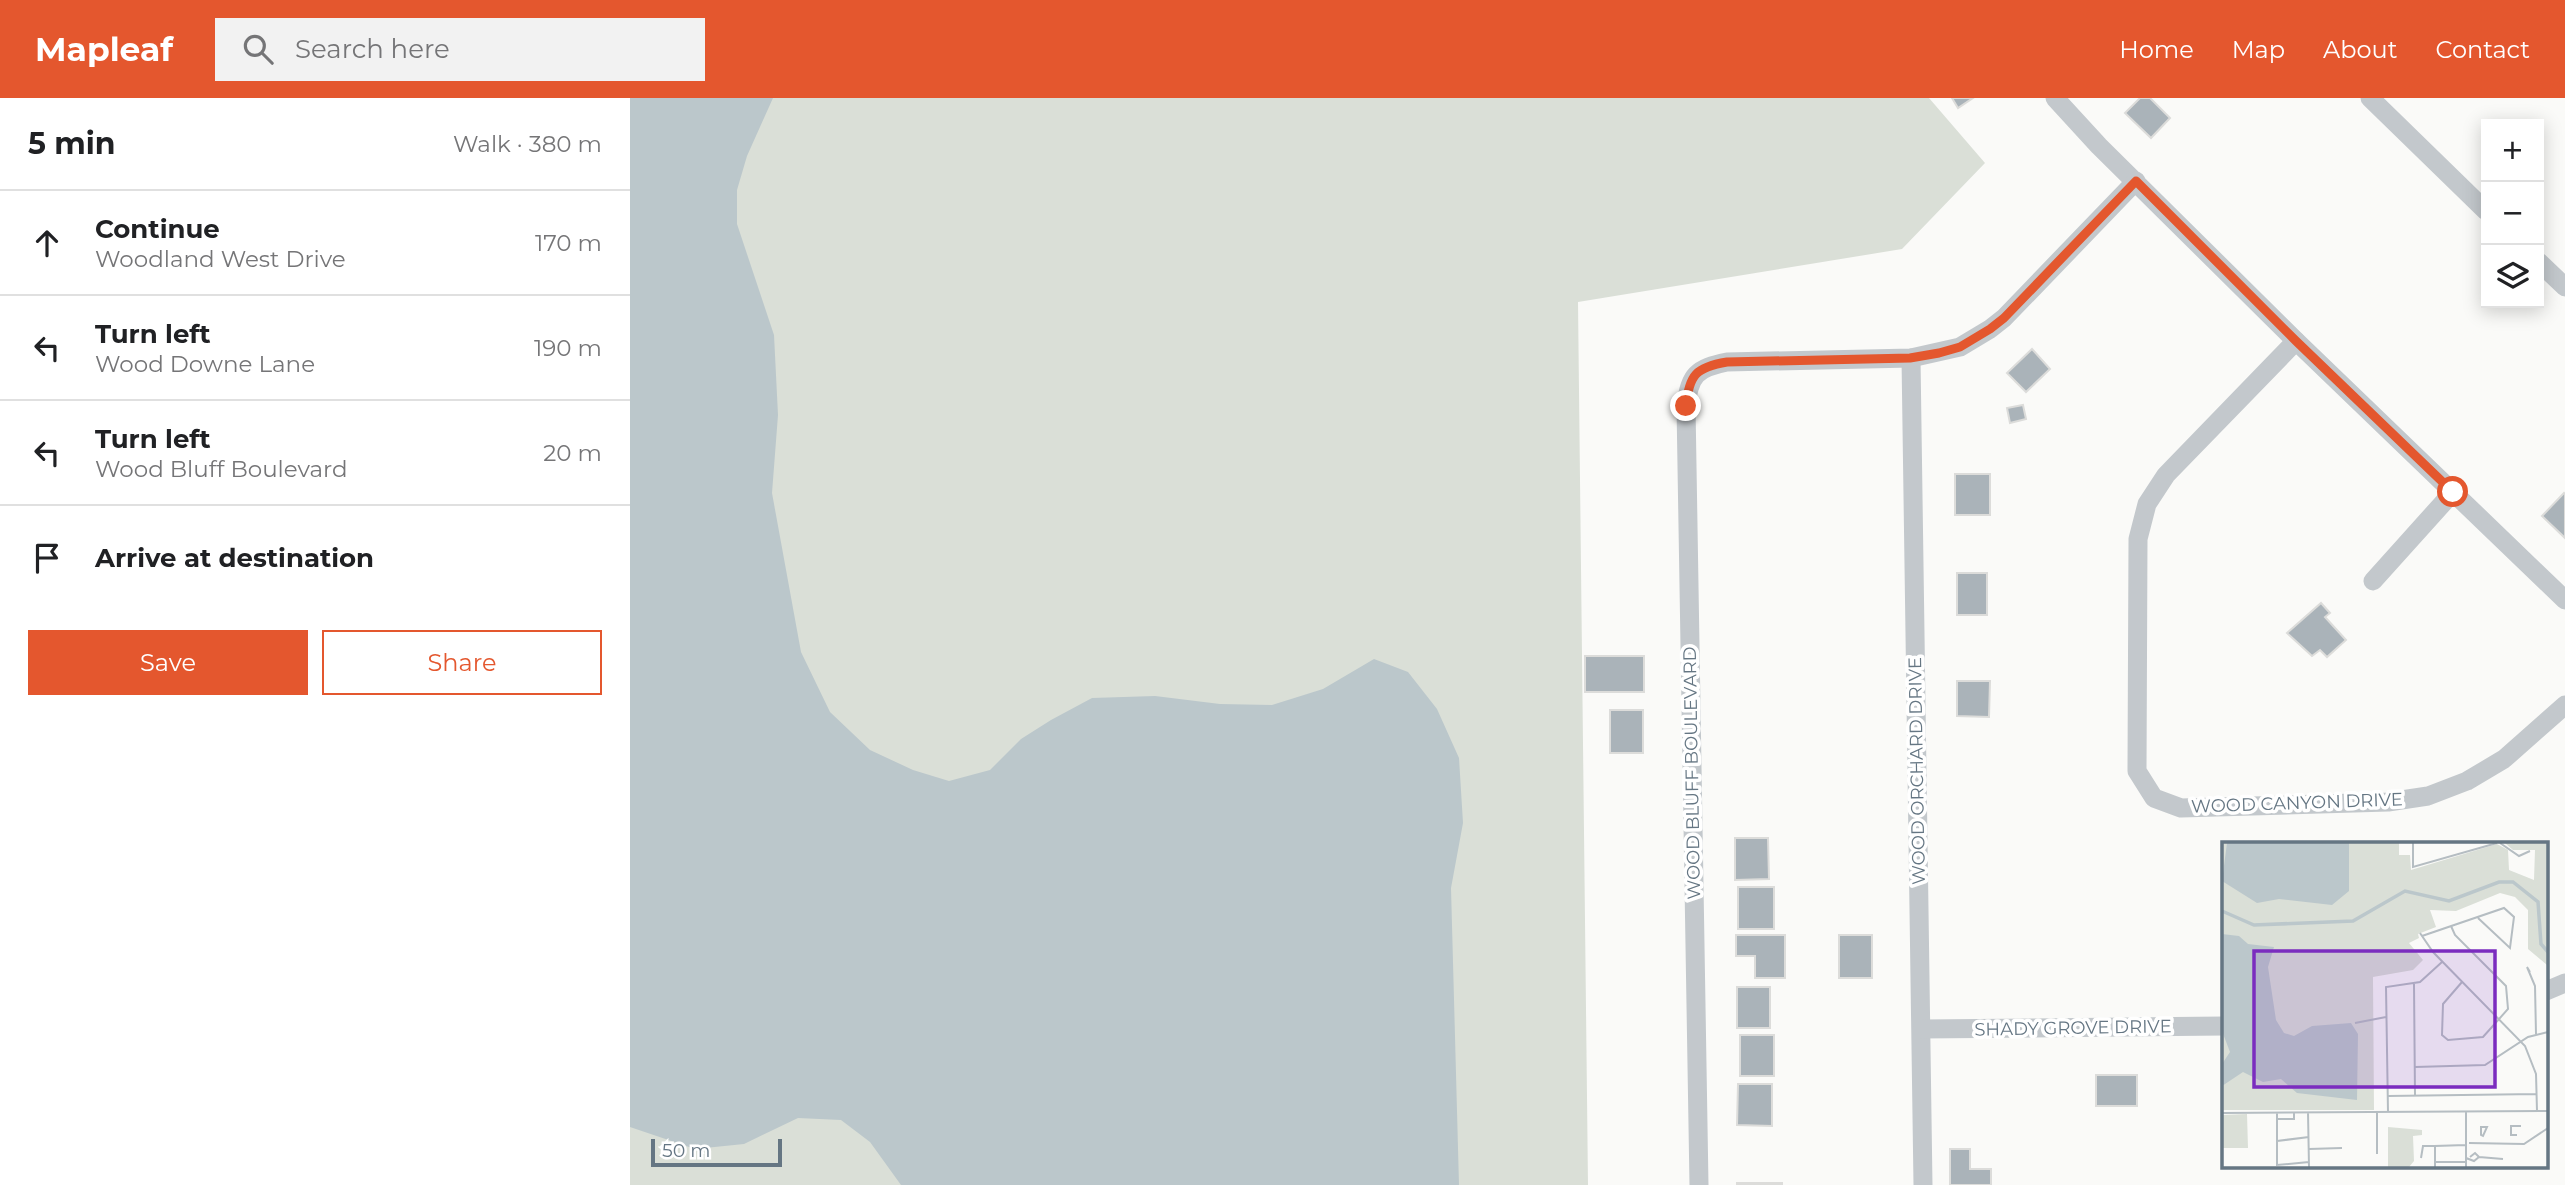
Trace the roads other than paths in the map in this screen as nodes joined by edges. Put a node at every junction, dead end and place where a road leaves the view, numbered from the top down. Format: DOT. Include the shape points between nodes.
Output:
graph roads {
  1 [pos="2055,98"];
  2 [pos="2370,98"];
  3 [pos="2136,181"];
  4 [pos="2481,206"];
  5 [pos="2544,267"];
  6 [pos="2565,287"];
  7 [pos="2296,341"];
  8 [pos="1910,358"];
  9 [pos="2453,492"];
  10 [pos="2373,581"];
  11 [pos="2565,600"];
  12 [pos="2565,705"];
  13 [pos="2565,983"];
  14 [pos="2548,989"];
  15 [pos="2222,1026"];
  16 [pos="1922,1029"];
  17 [pos="1699,1185"];
  18 [pos="1923,1185"];
  1 -- 3 [label="street"];
  2 -- 4 [label="street"];
  3 -- 7 [label="street"];
  3 -- 8 [label="street" via="1990,329 1960,347"];
  5 -- 6 [label="street"];
  7 -- 9 [label="street"];
  7 -- 12 [label="street, WOOD CANYON DRIVE" via="2166,475 2141,522 2137,771 2154,798 2181,808 2388,802 2428,796 2467,781 2504,759"];
  8 -- 16 [label="street, WOOD ORCHARD DRIVE"];
  8 -- 17 [label="street, WOOD BLUFF BOULEVARD" via="1727,362 1704,368 1688,386"];
  9 -- 10 [label="street"];
  9 -- 11 [label="street"];
  13 -- 14 [label="street"];
  15 -- 16 [label="street, SHADY GROVE DRIVE"];
  16 -- 18 [label="street, WOOD ORCHARD DRIVE"];
}
